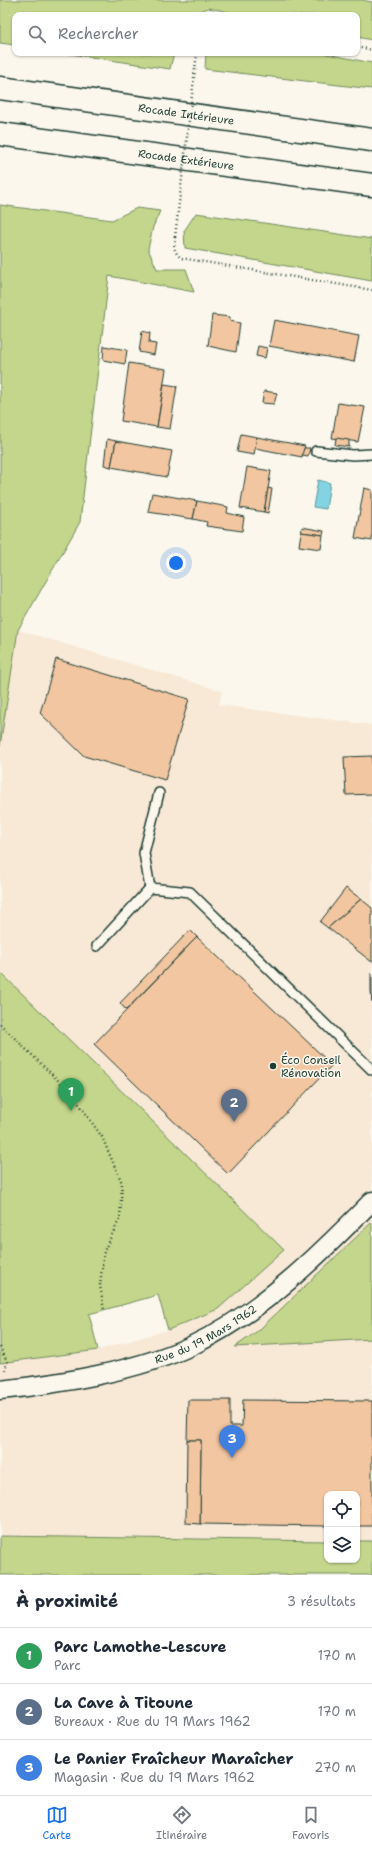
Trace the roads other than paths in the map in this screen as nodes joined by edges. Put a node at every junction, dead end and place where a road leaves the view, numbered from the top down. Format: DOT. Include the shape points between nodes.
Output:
graph roads {
  1 [pos="0,88"];
  2 [pos="0,134"];
  3 [pos="372,140"];
  4 [pos="372,185"];
  5 [pos="316,451"];
  6 [pos="372,454"];
  7 [pos="159,793"];
  8 [pos="150,888"];
  9 [pos="97,946"];
  10 [pos="372,1070"];
  11 [pos="372,1201"];
  12 [pos="1,1391"];
  1 -- 3 [label="highway, Rocade Intérieure"];
  2 -- 4 [label="highway, Rocade Extérieure"];
  5 -- 6 [label="lane" via="353,455"];
  7 -- 8 [label="lane" via="144,853"];
  8 -- 9 [label="lane"];
  8 -- 10 [label="lane" via="190,892"];
  11 -- 12 [label="street, Rue du 19 Mars 1962" via="286,1283 246,1314 192,1346 162,1358 121,1369"];
}
